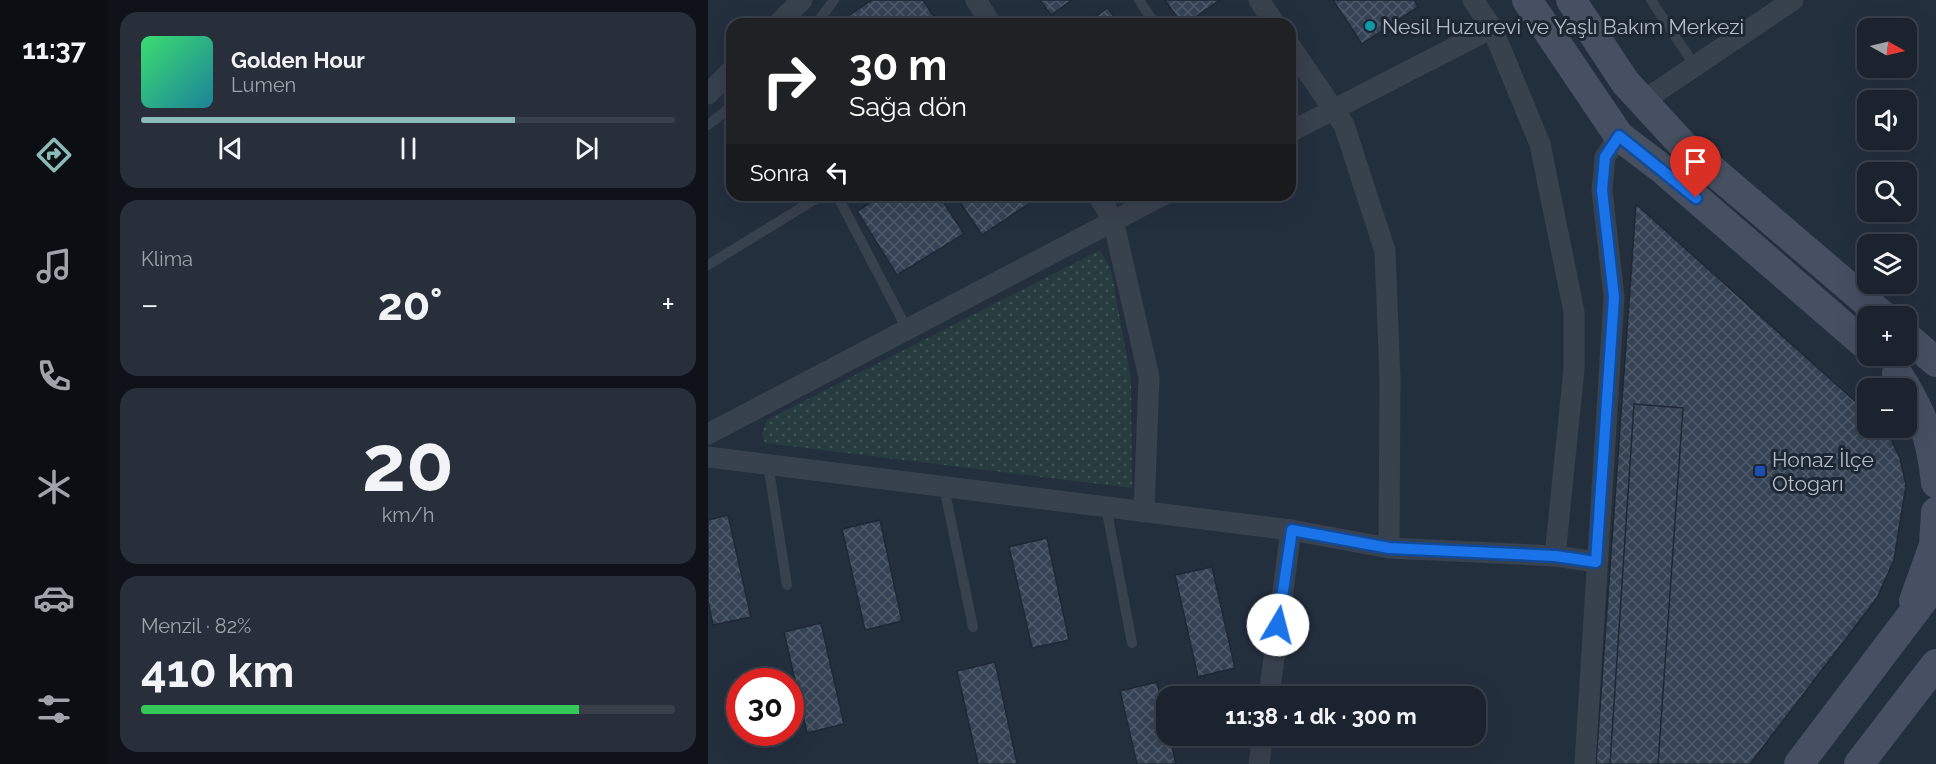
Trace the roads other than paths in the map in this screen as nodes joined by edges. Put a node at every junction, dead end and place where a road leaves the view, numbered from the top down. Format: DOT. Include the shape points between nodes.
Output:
graph roads {
  1 [pos="802,0"];
  2 [pos="834,0"];
  3 [pos="976,0"];
  4 [pos="1138,0"];
  5 [pos="1258,0"];
  6 [pos="1473,0"];
  7 [pos="1527,0"];
  8 [pos="1571,0"];
  9 [pos="1651,0"];
  10 [pos="1793,0"];
  11 [pos="784,18"];
  12 [pos="820,18"];
  13 [pos="987,18"];
  14 [pos="1151,18"];
  15 [pos="1271,18"];
  16 [pos="1492,28"];
  17 [pos="1296,55"];
  18 [pos="1695,66"];
  19 [pos="726,78"];
  20 [pos="708,94"];
  21 [pos="1643,101"];
  22 [pos="726,110"];
  23 [pos="1334,111"];
  24 [pos="708,125"];
  25 [pos="1296,129"];
  26 [pos="1619,136"];
  27 [pos="812,201"];
  28 [pos="840,201"];
  29 [pos="1102,201"];
  30 [pos="1151,201"];
  31 [pos="1113,220"];
  32 [pos="708,265"];
  33 [pos="1871,306"];
  34 [pos="907,329"];
  35 [pos="1857,337"];
  36 [pos="1917,345"];
  37 [pos="1935,359"];
  38 [pos="1888,366"];
  39 [pos="1889,366"];
  40 [pos="1936,407"];
  41 [pos="708,434"];
  42 [pos="708,457"];
  43 [pos="768,464"];
  44 [pos="1936,483"];
  45 [pos="944,486"];
  46 [pos="1106,507"];
  47 [pos="1144,512"];
  48 [pos="1936,512"];
  49 [pos="1292,530"];
  50 [pos="1389,548"];
  51 [pos="1555,556"];
  52 [pos="1596,562"];
  53 [pos="1936,583"];
  54 [pos="787,585"];
  55 [pos="973,627"];
  56 [pos="1900,630"];
  57 [pos="1131,643"];
  58 [pos="1936,664"];
  59 [pos="1270,686"];
  60 [pos="1261,746"];
  61 [pos="1259,764"];
  62 [pos="1584,764"];
  63 [pos="1799,764"];
  64 [pos="1859,764"];
  1 -- 11 [label="street"];
  2 -- 12 [label="lane"];
  3 -- 13 [label="street"];
  4 -- 14 [label="lane"];
  5 -- 15 [label="street"];
  6 -- 16 [label="street"];
  7 -- 26 [label="street"];
  8 -- 21 [label="street" via="1625,82"];
  9 -- 18 [label="lane"];
  10 -- 18 [label="street"];
  16 -- 23 [label="street"];
  16 -- 51 [label="street" via="1540,144 1574,312 1574,369"];
  17 -- 23 [label="street"];
  18 -- 21 [label="street"];
  19 -- 20 [label="street"];
  21 -- 33 [label="street" via="1682,144"];
  22 -- 24 [label="lane"];
  23 -- 25 [label="street"];
  23 -- 50 [label="street" via="1344,125 1385,252 1390,379"];
  26 -- 35 [label="street"];
  26 -- 52 [label="street" via="1605,157 1602,190 1614,297"];
  27 -- 32 [label="lane"];
  28 -- 34 [label="lane"];
  29 -- 31 [label="street"];
  30 -- 31 [label="street"];
  31 -- 34 [label="street"];
  31 -- 47 [label="street" via="1149,377"];
  34 -- 41 [label="street"];
  36 -- 37 [label="street"];
  38 -- 44 [label="street" via="1919,408 1933,456"];
  39 -- 40 [label="street"];
  42 -- 43 [label="street"];
  43 -- 45 [label="street"];
  43 -- 54 [label="lane"];
  45 -- 46 [label="street"];
  45 -- 55 [label="lane"];
  46 -- 47 [label="street"];
  46 -- 57 [label="lane"];
  47 -- 49 [label="street"];
  48 -- 56 [label="street" via="1934,544 1920,588"];
  49 -- 50 [label="street"];
  49 -- 59 [label="street"];
  50 -- 51 [label="street"];
  51 -- 52 [label="street"];
  52 -- 62 [label="street"];
  53 -- 56 [label="street"];
  56 -- 63 [label="street"];
  58 -- 64 [label="street"];
  60 -- 61 [label="street"];
}
